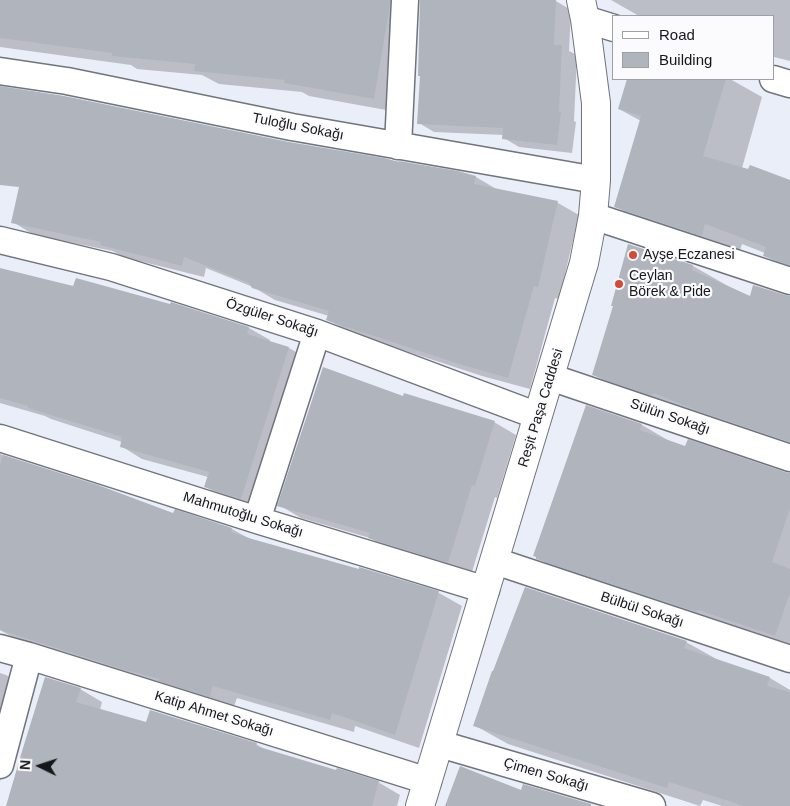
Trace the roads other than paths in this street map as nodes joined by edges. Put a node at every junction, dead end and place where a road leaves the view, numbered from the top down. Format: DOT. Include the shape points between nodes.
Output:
graph roads {
  1 [pos="405,0"];
  2 [pos="583,10"];
  3 [pos="612,27"];
  4 [pos="0,71"];
  5 [pos="775,79"];
  6 [pos="790,84"];
  7 [pos="398,146"];
  8 [pos="596,180"];
  9 [pos="593,216"];
  10 [pos="0,240"];
  11 [pos="790,280"];
  12 [pos="317,333"];
  13 [pos="550,377"];
  14 [pos="538,416"];
  15 [pos="0,438"];
  16 [pos="790,458"];
  17 [pos="257,520"];
  18 [pos="495,561"];
  19 [pos="486,590"];
  20 [pos="0,648"];
  21 [pos="29,656"];
  22 [pos="790,659"];
  23 [pos="440,744"];
  24 [pos="0,765"];
  25 [pos="424,794"];
  26 [pos="652,806"];
  1 -- 7 [label="street"];
  2 -- 3 [label="street"];
  2 -- 8 [label="main road, Reşit Paşa Caddesi" via="596,103"];
  4 -- 7 [label="street, Tuloğlu Sokağı" via="67,81"];
  5 -- 6 [label="street"];
  7 -- 8 [label="street, Tuloğlu Sokağı"];
  8 -- 9 [label="main road, Reşit Paşa Caddesi"];
  9 -- 11 [label="street"];
  9 -- 13 [label="main road, Reşit Paşa Caddesi" via="584,263"];
  10 -- 12 [label="street, Özgüler Sokağı" via="111,267"];
  12 -- 14 [label="street, Özgüler Sokağı"];
  12 -- 17 [label="street"];
  13 -- 14 [label="main road, Reşit Paşa Caddesi"];
  13 -- 16 [label="street, Sülün Sokağı"];
  14 -- 18 [label="main road, Reşit Paşa Caddesi"];
  15 -- 17 [label="street, Mahmutoğlu Sokağı"];
  17 -- 19 [label="street, Mahmutoğlu Sokağı"];
  18 -- 19 [label="main road, Reşit Paşa Caddesi"];
  18 -- 22 [label="street, Bülbül Sokağı"];
  19 -- 23 [label="main road, Reşit Paşa Caddesi"];
  20 -- 21 [label="street, Katip Ahmet Sokağı"];
  21 -- 24 [label="street"];
  21 -- 25 [label="street, Katip Ahmet Sokağı"];
  23 -- 25 [label="main road, Reşit Paşa Caddesi"];
  23 -- 26 [label="street, Çimen Sokağı"];
}
